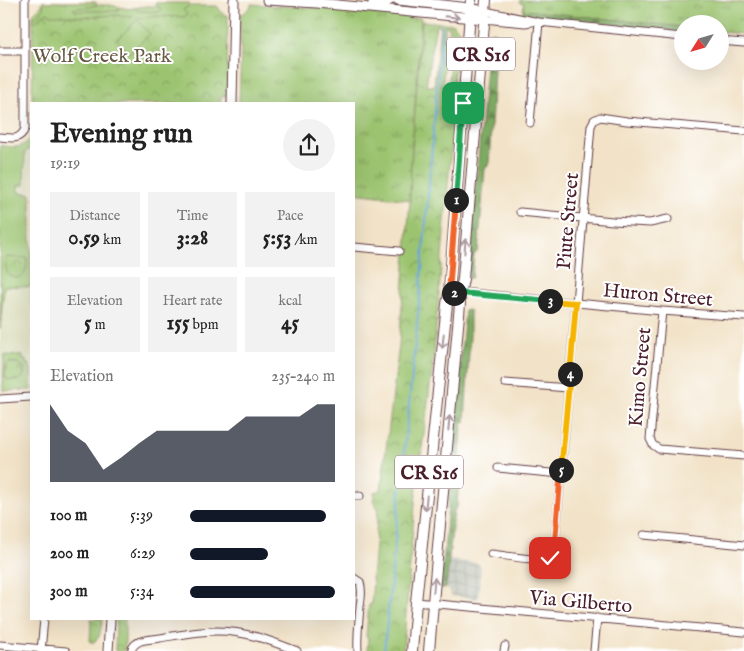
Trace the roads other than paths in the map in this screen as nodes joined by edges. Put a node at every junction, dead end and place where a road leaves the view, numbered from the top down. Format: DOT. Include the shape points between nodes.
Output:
graph roads {
  1 [pos="26,0"];
  2 [pos="234,0"];
  3 [pos="267,0"];
  4 [pos="390,0"];
  5 [pos="398,0"];
  6 [pos="486,0"];
  7 [pos="319,1"];
  8 [pos="357,6"];
  9 [pos="471,9"];
  10 [pos="484,15"];
  11 [pos="539,22"];
  12 [pos="674,36"];
  13 [pos="729,42"];
  14 [pos="744,43"];
  15 [pos="0,51"];
  16 [pos="25,51"];
  17 [pos="232,102"];
  18 [pos="530,123"];
  19 [pos="744,131"];
  20 [pos="0,137"];
  21 [pos="520,212"];
  22 [pos="583,218"];
  23 [pos="668,220"];
  24 [pos="355,248"];
  25 [pos="399,251"];
  26 [pos="455,294"];
  27 [pos="576,303"];
  28 [pos="662,311"];
  29 [pos="744,317"];
  30 [pos="505,383"];
  31 [pos="568,388"];
  32 [pos="30,397"];
  33 [pos="0,399"];
  34 [pos="744,456"];
  35 [pos="498,468"];
  36 [pos="560,474"];
  37 [pos="644,535"];
  38 [pos="744,544"];
  39 [pos="491,554"];
  40 [pos="357,580"];
  41 [pos="416,602"];
  42 [pos="433,604"];
  43 [pos="597,618"];
  44 [pos="44,620"];
  45 [pos="110,620"];
  46 [pos="744,632"];
  47 [pos="0,645"];
  48 [pos="132,648"];
  49 [pos="41,650"];
  50 [pos="66,651"];
  51 [pos="108,651"];
  52 [pos="297,651"];
  53 [pos="358,651"];
  54 [pos="412,651"];
  55 [pos="429,651"];
  56 [pos="594,651"];
  1 -- 16 [label="street"];
  2 -- 17 [label="main road"];
  3 -- 7 [label="main road"];
  4 -- 8 [label="main road" via="383,3 360,2"];
  5 -- 9 [label="main road"];
  6 -- 10 [label="main road, CR S16"];
  7 -- 8 [label="main road"];
  8 -- 9 [label="main road, one-way"];
  9 -- 10 [label="main road"];
  9 -- 26 [label="main road, CR S16"];
  10 -- 11 [label="street"];
  26 -- 10 [label="main road, CR S16, one-way" via="463,269"];
  11 -- 12 [label="street"];
  11 -- 18 [label="street"];
  13 -- 14 [label="street"];
  15 -- 16 [label="street"];
  16 -- 20 [label="street" via="25,129 16,139"];
  19 -- 22 [label="street, Piute Street" via="600,117 594,120"];
  21 -- 22 [label="street"];
  22 -- 23 [label="street" via="650,223"];
  22 -- 27 [label="street, Piute Street"];
  24 -- 25 [label="street"];
  26 -- 27 [label="street, Huron Street"];
  26 -- 41 [label="main road, CR S16, one-way" via="447,304"];
  42 -- 26 [label="main road, CR S16, one-way" via="460,304"];
  27 -- 28 [label="street, Huron Street"];
  27 -- 31 [label="street, Piute Street"];
  28 -- 29 [label="street, Huron Street"];
  28 -- 34 [label="street, Kimo Street" via="650,439 653,445 659,449"];
  30 -- 31 [label="street"];
  31 -- 36 [label="street, Piute Street"];
  32 -- 33 [label="street"];
  35 -- 36 [label="street"];
  36 -- 39 [label="street, Piute Street" via="555,547 550,558"];
  37 -- 38 [label="street"];
  40 -- 53 [label="street" via="363,591"];
  41 -- 42 [label="street, Via Gilberto"];
  41 -- 54 [label="main road, CR S16"];
  42 -- 43 [label="street, Via Gilberto"];
  42 -- 55 [label="main road, CR S16"];
  43 -- 46 [label="street, Via Gilberto"];
  43 -- 56 [label="street"];
  44 -- 49 [label="street"];
  45 -- 51 [label="main road"];
  47 -- 49 [label="street"];
  48 -- 52 [label="street" via="141,640 218,631 259,637"];
  49 -- 50 [label="street"];
}
